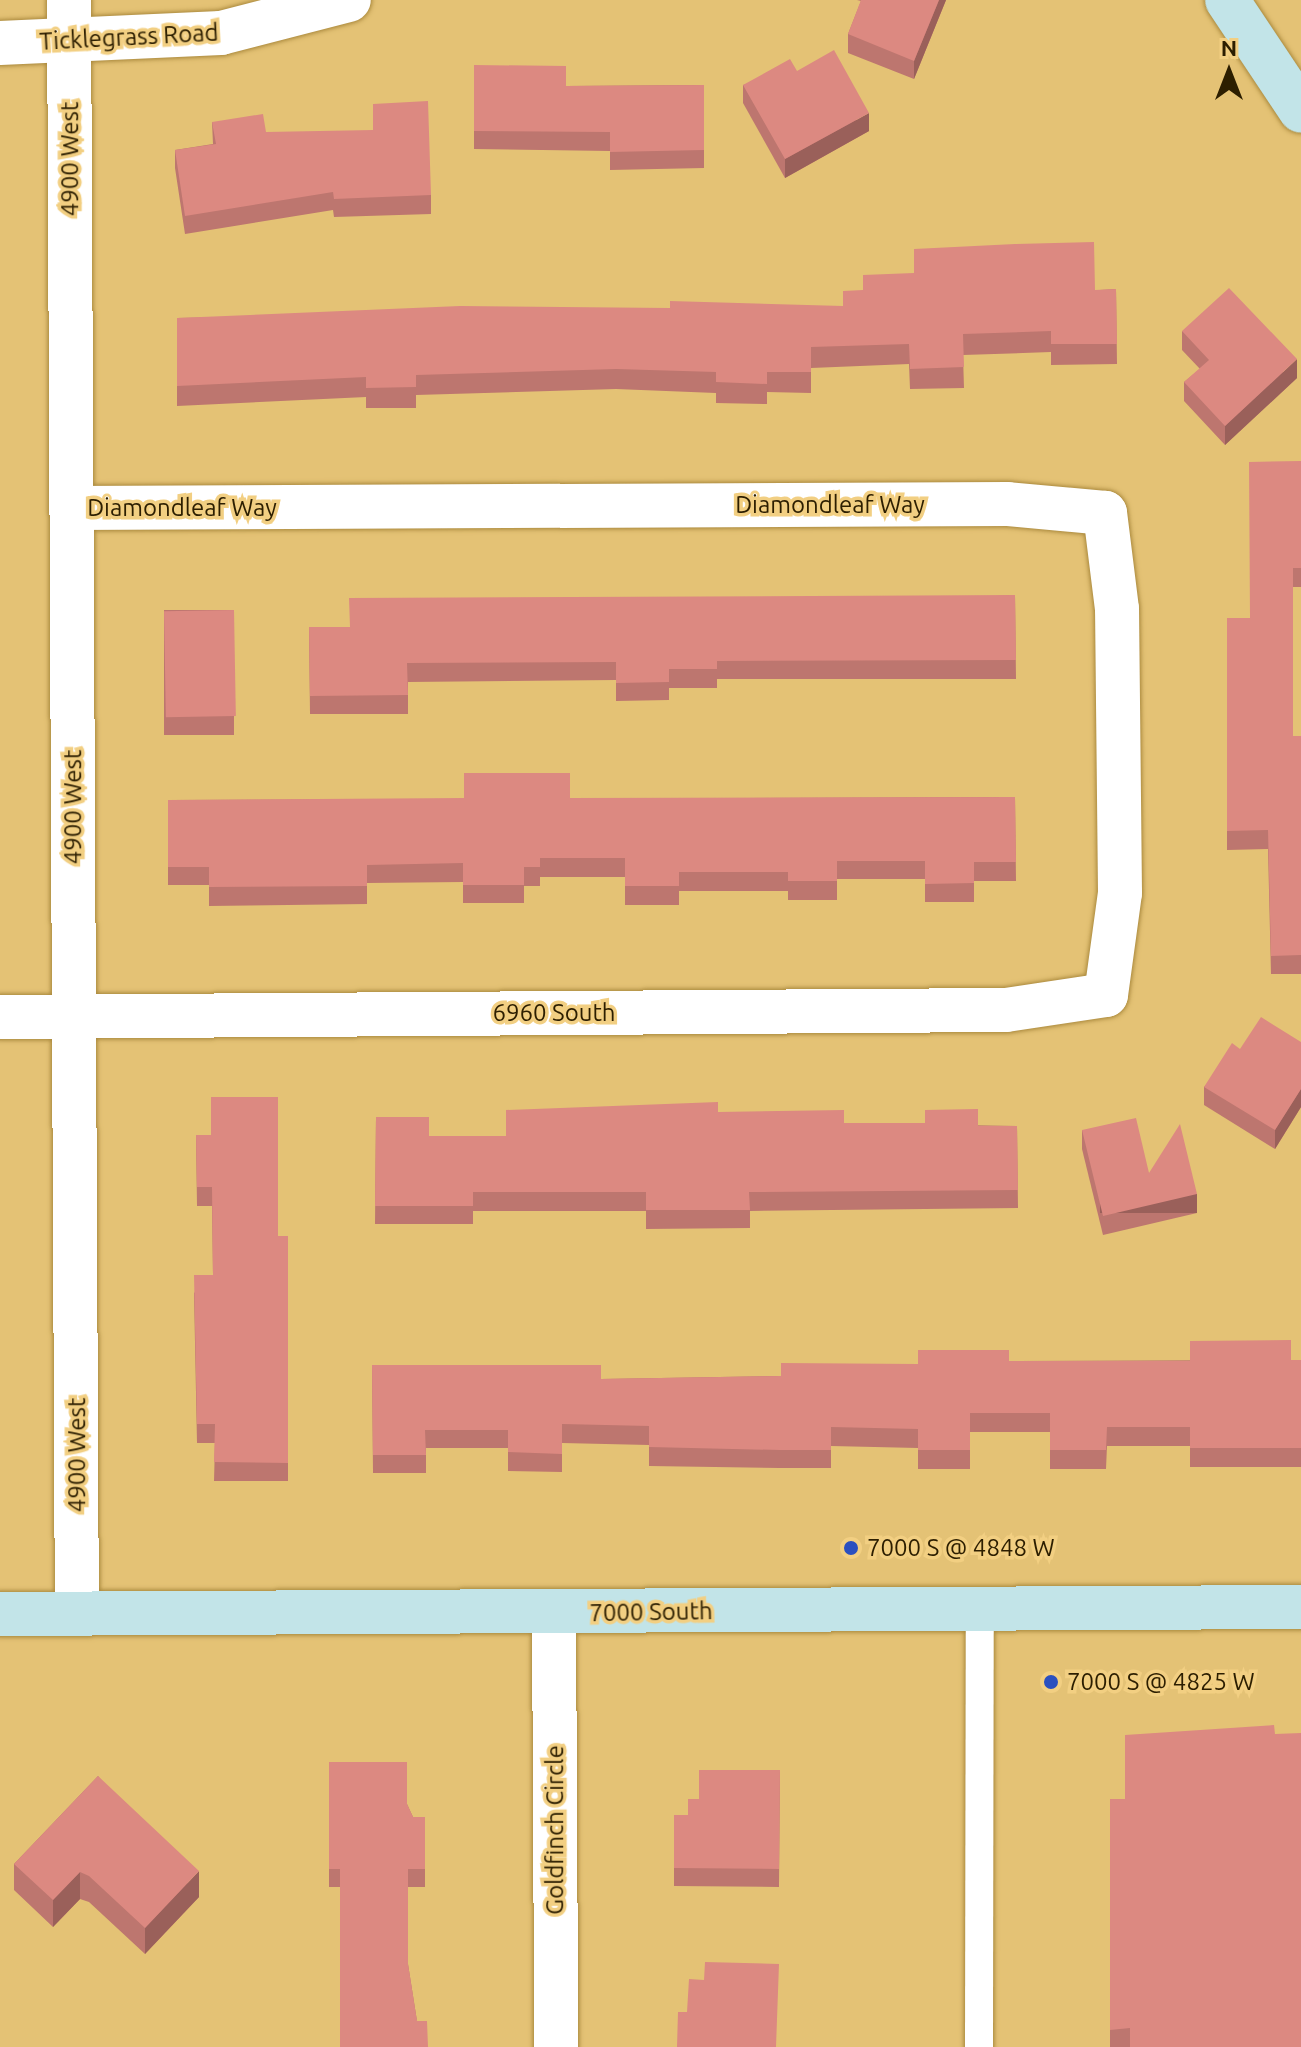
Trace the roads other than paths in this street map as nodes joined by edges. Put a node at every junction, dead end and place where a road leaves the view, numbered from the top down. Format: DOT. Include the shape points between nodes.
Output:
graph roads {
  1 [pos="69,0"];
  2 [pos="349,0"];
  3 [pos="1227,0"];
  4 [pos="0,43"];
  5 [pos="70,43"];
  6 [pos="1301,111"];
  7 [pos="72,508"];
  8 [pos="1106,995"];
  9 [pos="75,1016"];
  10 [pos="0,1017"];
  11 [pos="1301,1607"];
  12 [pos="980,1608"];
  13 [pos="77,1613"];
  14 [pos="554,1613"];
  15 [pos="0,1614"];
  16 [pos="556,2047"];
  17 [pos="979,2047"];
  1 -- 5 [label="street, 4900 West"];
  2 -- 5 [label="street, Ticklegrass Road" via="221,33"];
  3 -- 6 [label="street"];
  4 -- 5 [label="street, Ticklegrass Road"];
  5 -- 7 [label="street, 4900 West"];
  7 -- 8 [label="street, Diamondleaf Way" via="1008,504 1105,513 1117,609 1120,893"];
  7 -- 9 [label="street, 4900 West"];
  8 -- 9 [label="street, 6960 South" via="1006,1010"];
  9 -- 10 [label="street, 6960 South"];
  9 -- 13 [label="street, 4900 West"];
  11 -- 12 [label="street, 7000 South"];
  12 -- 14 [label="street, 7000 South"];
  12 -- 17 [label="lane"];
  13 -- 14 [label="street, 7000 South"];
  13 -- 15 [label="street, 7000 South"];
  14 -- 16 [label="street, Goldfinch Circle"];
}
